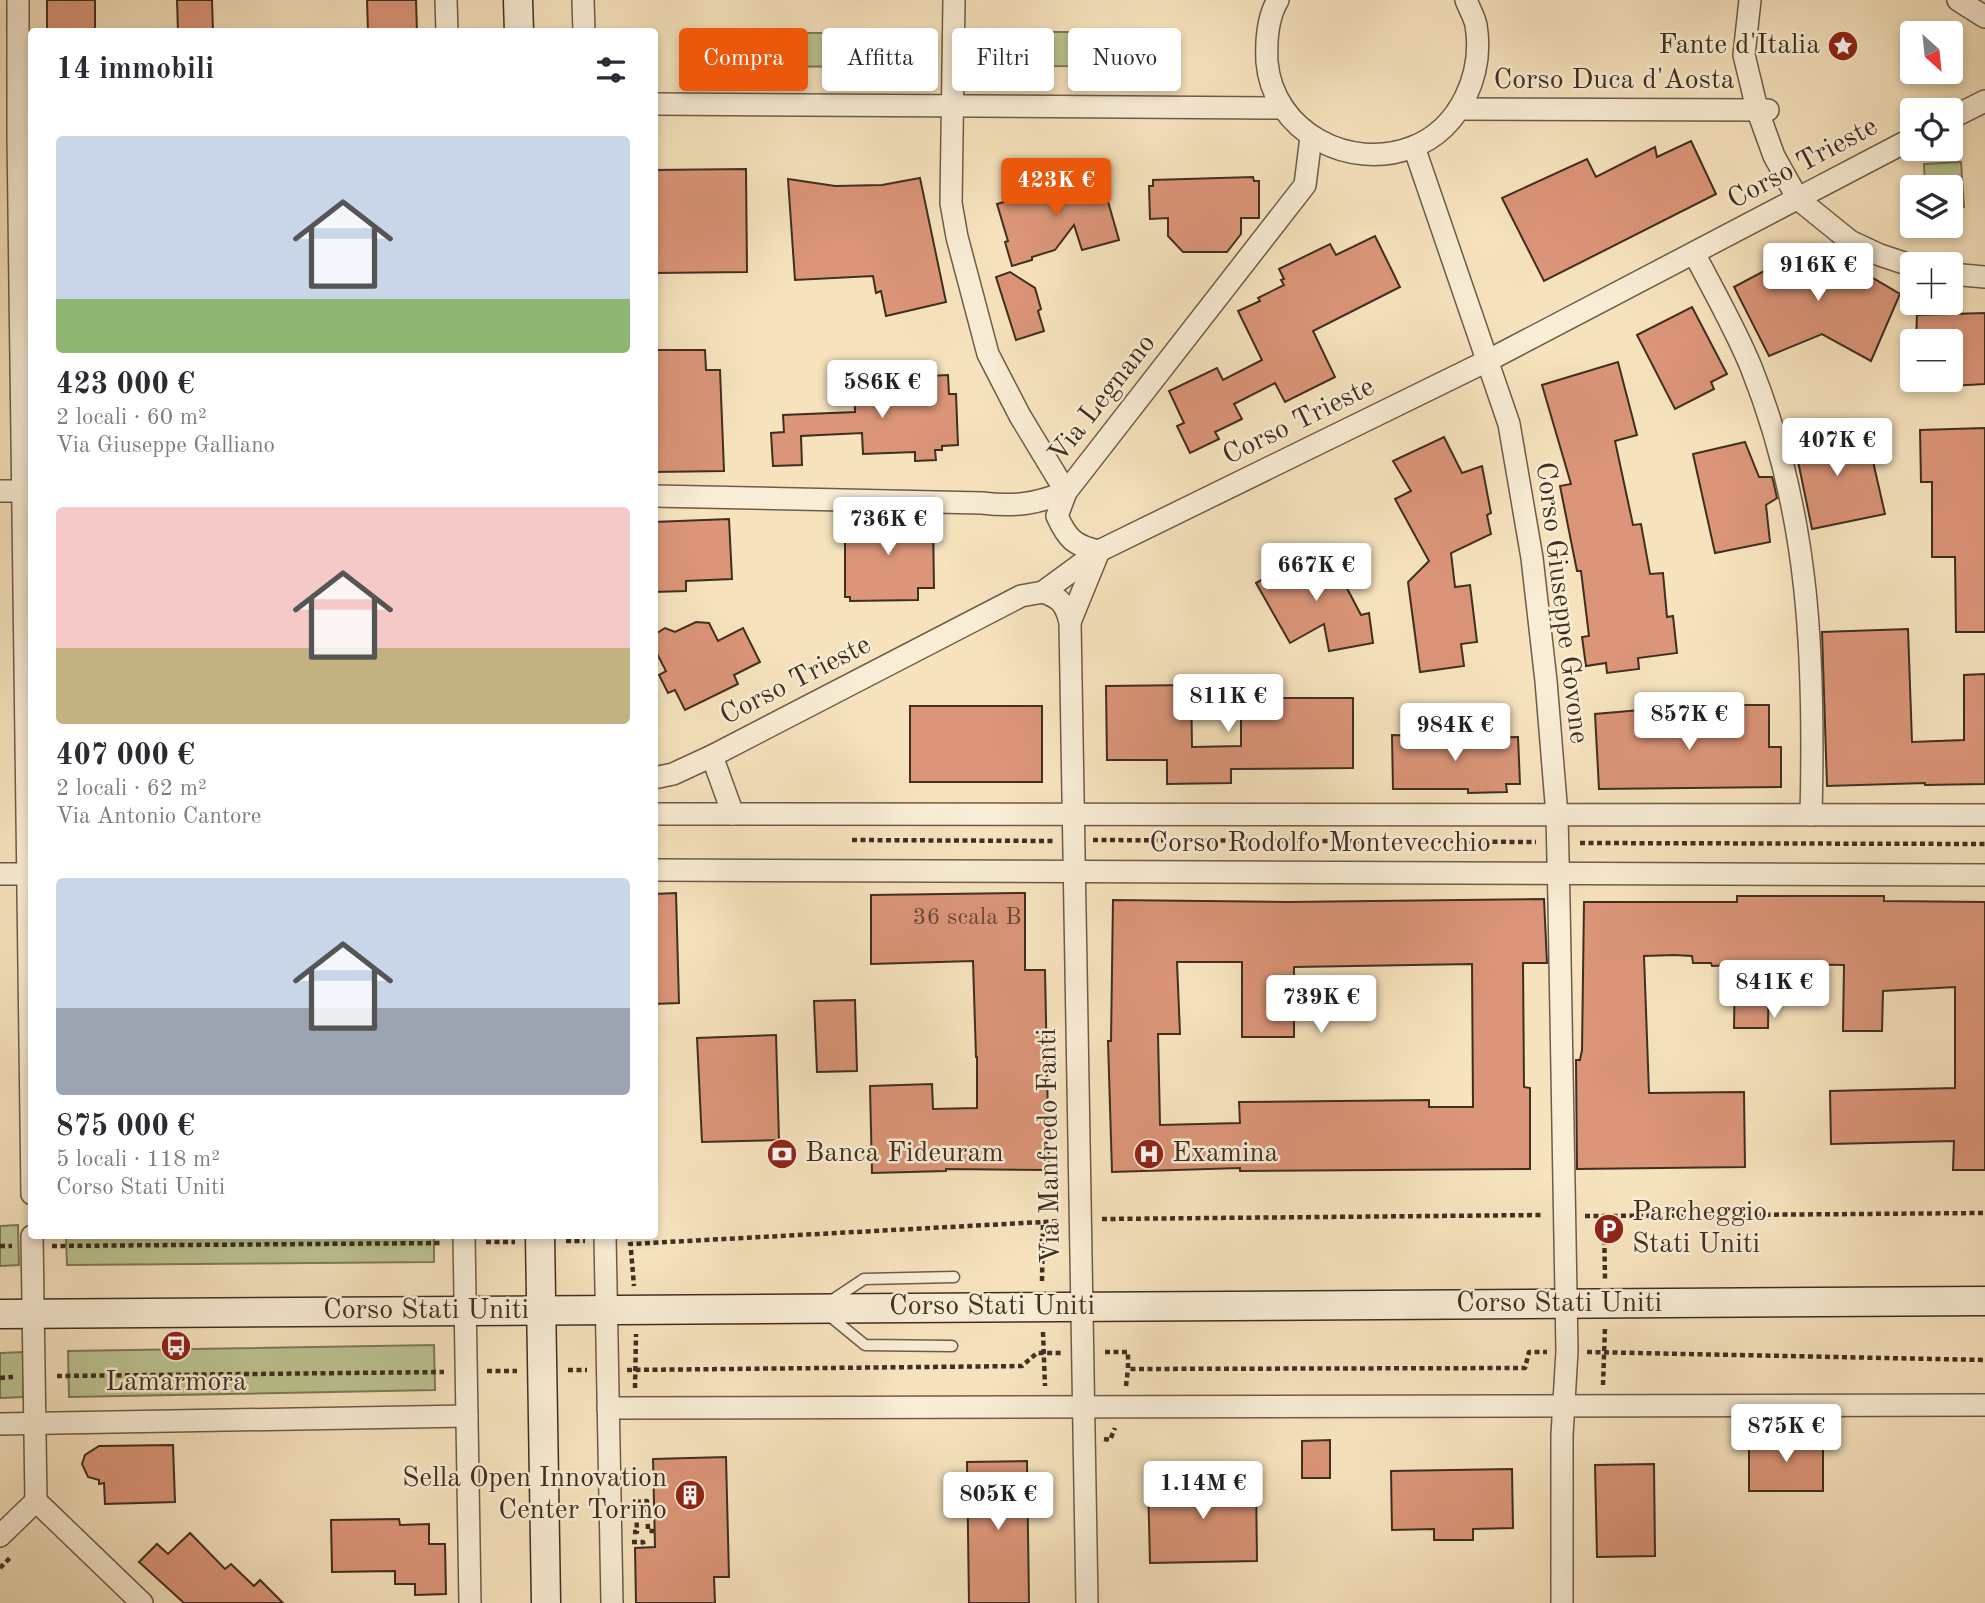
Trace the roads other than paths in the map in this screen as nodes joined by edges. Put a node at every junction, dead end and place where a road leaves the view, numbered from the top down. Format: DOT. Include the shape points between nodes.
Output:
graph roads {
  1 [pos="18,0"];
  2 [pos="446,0"];
  3 [pos="518,0"];
  4 [pos="583,0"];
  5 [pos="954,0"];
  6 [pos="1466,0"];
  7 [pos="1750,0"];
  8 [pos="1958,0"];
  9 [pos="1270,2"];
  10 [pos="1985,17"];
  11 [pos="447,28"];
  12 [pos="519,28"];
  13 [pos="584,28"];
  14 [pos="1985,101"];
  15 [pos="658,104"];
  16 [pos="954,106"];
  17 [pos="16,107"];
  18 [pos="1283,108"];
  19 [pos="1460,109"];
  20 [pos="1762,110"];
  21 [pos="1963,112"];
  22 [pos="1311,137"];
  23 [pos="1900,145"];
  24 [pos="1414,147"];
  25 [pos="1798,199"];
  26 [pos="1694,253"];
  27 [pos="1900,262"];
  28 [pos="1963,275"];
  29 [pos="1985,277"];
  30 [pos="1489,360"];
  31 [pos="0,491"];
  32 [pos="27,491"];
  33 [pos="1066,492"];
  34 [pos="658,496"];
  35 [pos="1099,551"];
  36 [pos="1043,592"];
  37 [pos="1070,622"];
  38 [pos="28,682"];
  39 [pos="712,756"];
  40 [pos="658,777"];
  41 [pos="658,814"];
  42 [pos="733,814"];
  43 [pos="1073,814"];
  44 [pos="1557,815"];
  45 [pos="1811,815"];
  46 [pos="1985,815"];
  47 [pos="658,870"];
  48 [pos="1073,871"];
  49 [pos="1559,873"];
  50 [pos="0,874"];
  51 [pos="28,874"];
  52 [pos="1985,875"];
  53 [pos="464,1239"];
  54 [pos="540,1239"];
  55 [pos="605,1239"];
  56 [pos="32,1241"];
  57 [pos="954,1277"];
  58 [pos="1985,1301"];
  59 [pos="1566,1304"];
  60 [pos="1082,1307"];
  61 [pos="821,1309"];
  62 [pos="541,1310"];
  63 [pos="607,1310"];
  64 [pos="465,1311"];
  65 [pos="0,1314"];
  66 [pos="33,1314"];
  67 [pos="952,1346"];
  68 [pos="1985,1405"];
  69 [pos="1084,1406"];
  70 [pos="1563,1406"];
  71 [pos="608,1408"];
  72 [pos="467,1416"];
  73 [pos="0,1424"];
  74 [pos="35,1424"];
  75 [pos="36,1501"];
  76 [pos="0,1536"];
  77 [pos="142,1603"];
  78 [pos="470,1603"];
  79 [pos="546,1603"];
  80 [pos="612,1603"];
  81 [pos="1087,1603"];
  82 [pos="1562,1603"];
  1 -- 17 [label="street"];
  2 -- 11 [label="street"];
  3 -- 12 [label="main road"];
  4 -- 13 [label="street"];
  5 -- 16 [label="street"];
  6 -- 19 [label="street" via="1475,23 1478,53 1473,83"];
  7 -- 20 [label="street" via="1744,55"];
  8 -- 10 [label="street"];
  9 -- 18 [label="street" via="1265,40 1268,76"];
  14 -- 21 [label="street"];
  15 -- 16 [label="street"];
  16 -- 18 [label="street"];
  16 -- 33 [label="street" via="951,203 988,354"];
  17 -- 32 [label="street"];
  18 -- 22 [label="street"];
  19 -- 20 [label="street, Corso Duca d'Aosta"];
  19 -- 24 [label="street" via="1439,131"];
  20 -- 25 [label="street" via="1774,156"];
  22 -- 24 [label="street" via="1344,152 1379,155"];
  22 -- 33 [label="street, Via Legnano" via="1305,185"];
  23 -- 25 [label="street, Corso Trieste"];
  24 -- 30 [label="street, Corso Giuseppe Govone"];
  25 -- 26 [label="street, Corso Trieste"];
  25 -- 27 [label="street" via="1850,241"];
  26 -- 30 [label="street, Corso Trieste"];
  26 -- 45 [label="street" via="1751,365 1783,462 1794,514 1811,638"];
  28 -- 29 [label="street"];
  30 -- 35 [label="street, Corso Trieste"];
  30 -- 44 [label="street, Corso Giuseppe Govone" via="1509,424 1532,558"];
  31 -- 32 [label="street"];
  32 -- 38 [label="street"];
  33 -- 34 [label="street, Via Legnano" via="1036,504 1004,506"];
  33 -- 35 [label="street" via="1057,516 1065,535 1083,548"];
  35 -- 36 [label="street, Corso Trieste"];
  35 -- 37 [label="street"];
  36 -- 37 [label="street" via="1058,597"];
  36 -- 39 [label="street, Corso Trieste" via="1021,596"];
  37 -- 43 [label="street, Via Manfredo Fanti"];
  39 -- 40 [label="street, Corso Trieste"];
  39 -- 42 [label="street, Corso Trieste"];
  41 -- 42 [label="street, Corso Rodolfo Montevecchio"];
  42 -- 43 [label="street, Corso Rodolfo Montevecchio"];
  43 -- 44 [label="street, Corso Rodolfo Montevecchio"];
  43 -- 48 [label="street, Via Manfredo Fanti"];
  44 -- 45 [label="street, Corso Rodolfo Montevecchio"];
  44 -- 49 [label="street, Corso Giuseppe Govone"];
  45 -- 46 [label="street, Corso Rodolfo Montevecchio"];
  47 -- 48 [label="street, Corso Rodolfo Montevecchio"];
  48 -- 49 [label="street, Corso Rodolfo Montevecchio"];
  48 -- 60 [label="street, Via Manfredo Fanti"];
  49 -- 52 [label="street, Corso Rodolfo Montevecchio"];
  49 -- 59 [label="street, Corso Giuseppe Govone"];
  50 -- 51 [label="street"];
  53 -- 64 [label="street"];
  54 -- 62 [label="main road"];
  55 -- 63 [label="street"];
  56 -- 66 [label="street"];
  57 -- 61 [label="lane" via="864,1279"];
  58 -- 59 [label="main road, Corso Stati Uniti"];
  59 -- 60 [label="main road, Corso Stati Uniti"];
  59 -- 70 [label="street, Corso Giuseppe Govone"];
  60 -- 61 [label="main road, Corso Stati Uniti"];
  60 -- 69 [label="street, Via Manfredo Fanti"];
  61 -- 63 [label="main road, Corso Stati Uniti"];
  61 -- 67 [label="lane" via="865,1345"];
  62 -- 63 [label="main road, Corso Stati Uniti"];
  62 -- 64 [label="main road, Corso Stati Uniti"];
  62 -- 79 [label="main road"];
  63 -- 71 [label="street"];
  64 -- 66 [label="main road, Corso Stati Uniti"];
  64 -- 72 [label="street"];
  65 -- 66 [label="main road, Corso Stati Uniti"];
  66 -- 74 [label="street"];
  68 -- 70 [label="street"];
  69 -- 70 [label="street"];
  69 -- 71 [label="street"];
  69 -- 81 [label="street, Via Manfredo Fanti"];
  70 -- 82 [label="street, Corso Giuseppe Govone"];
  71 -- 80 [label="street"];
  72 -- 74 [label="street"];
  72 -- 78 [label="street"];
  73 -- 74 [label="street"];
  74 -- 75 [label="street"];
  75 -- 76 [label="street"];
  75 -- 77 [label="street"];
}
